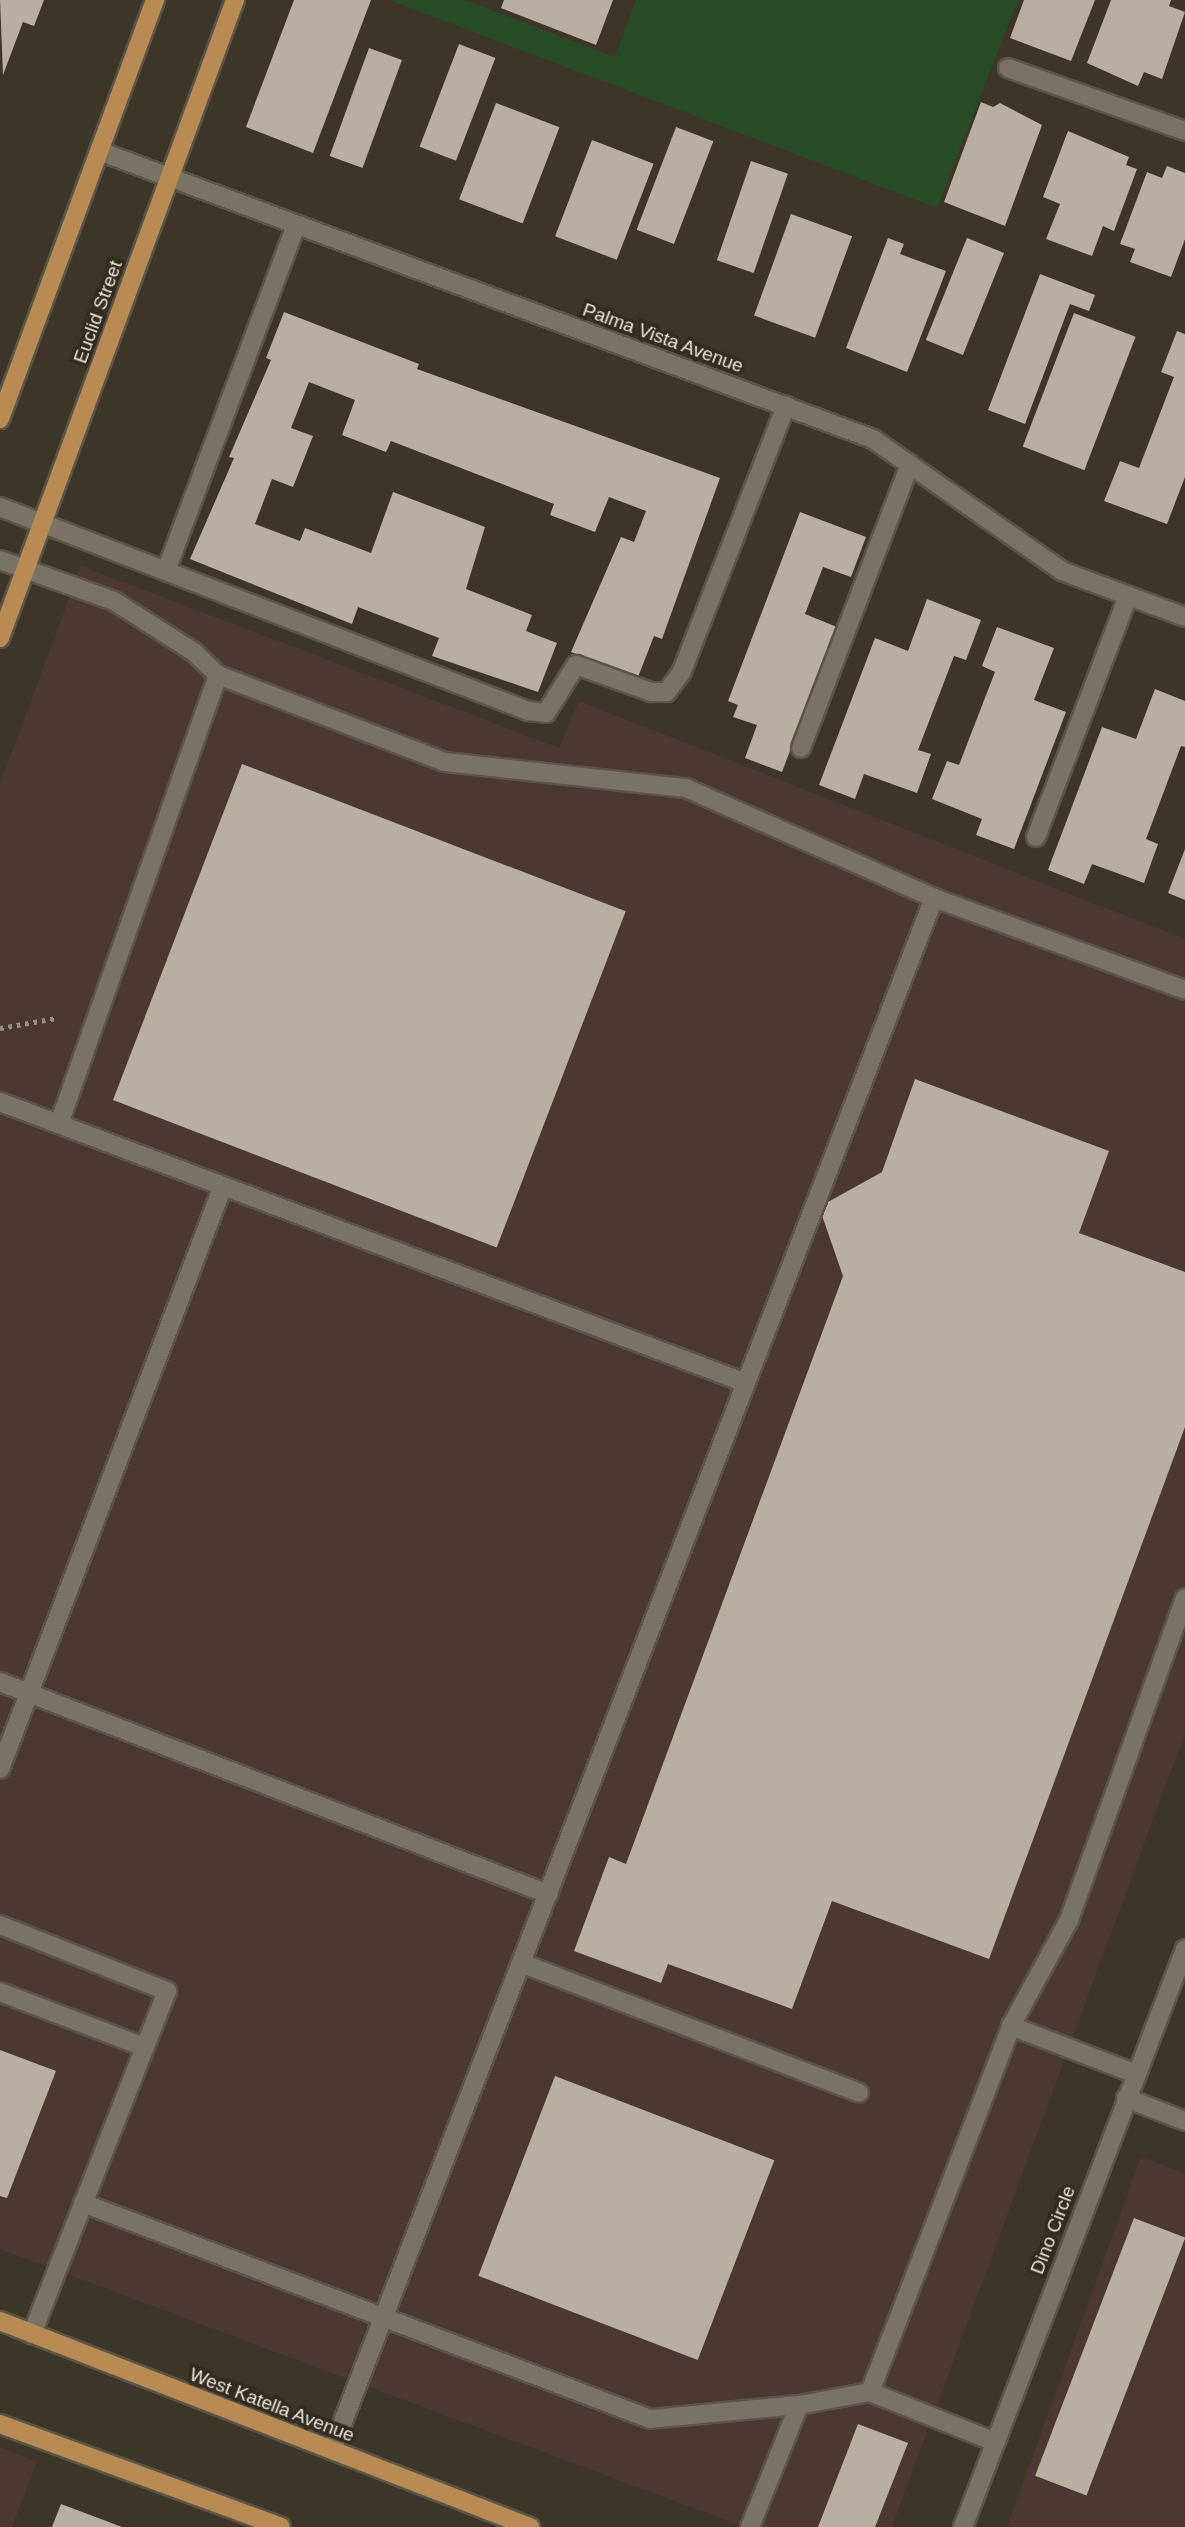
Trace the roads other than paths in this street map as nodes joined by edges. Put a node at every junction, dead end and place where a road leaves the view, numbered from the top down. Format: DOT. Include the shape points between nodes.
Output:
graph roads {
  1 [pos="155,0"];
  2 [pos="236,0"];
  3 [pos="1008,68"];
  4 [pos="1185,131"];
  5 [pos="99,151"];
  6 [pos="170,179"];
  7 [pos="296,225"];
  8 [pos="786,406"];
  9 [pos="0,419"];
  10 [pos="910,464"];
  11 [pos="0,507"];
  12 [pos="43,523"];
  13 [pos="0,560"];
  14 [pos="25,569"];
  15 [pos="166,570"];
  16 [pos="1128,596"];
  17 [pos="1185,617"];
  18 [pos="0,638"];
  19 [pos="218,676"];
  20 [pos="801,748"];
  21 [pos="1036,837"];
  22 [pos="934,898"];
  23 [pos="1185,990"];
  24 [pos="0,1102"];
  25 [pos="59,1124"];
  26 [pos="223,1186"];
  27 [pos="746,1383"];
  28 [pos="1185,1598"];
  29 [pos="0,1682"];
  30 [pos="29,1693"];
  31 [pos="0,1769"];
  32 [pos="548,1894"];
  33 [pos="0,1925"];
  34 [pos="1185,1948"];
  35 [pos="521,1963"];
  36 [pos="0,1992"];
  37 [pos="1011,2026"];
  38 [pos="144,2047"];
  39 [pos="1136,2074"];
  40 [pos="859,2093"];
  41 [pos="1126,2098"];
  42 [pos="1185,2122"];
  43 [pos="83,2203"];
  44 [pos="384,2314"];
  45 [pos="0,2321"];
  46 [pos="32,2334"];
  47 [pos="870,2392"];
  48 [pos="799,2405"];
  49 [pos="0,2424"];
  50 [pos="995,2442"];
  51 [pos="332,2450"];
  52 [pos="269,2525"];
  53 [pos="530,2527"];
  54 [pos="750,2527"];
  55 [pos="963,2527"];
  1 -- 5 [label="main road"];
  2 -- 6 [label="main road, Euclid Street"];
  3 -- 4 [label="street"];
  5 -- 6 [label="street, Palma Vista Avenue"];
  5 -- 9 [label="main road"];
  6 -- 7 [label="street, Palma Vista Avenue"];
  6 -- 12 [label="main road, Euclid Street"];
  7 -- 8 [label="street, Palma Vista Avenue"];
  7 -- 15 [label="street"];
  8 -- 10 [label="street, Palma Vista Avenue" via="873,439"];
  8 -- 15 [label="street" via="682,671 667,692 650,692 576,665 546,713 528,711"];
  10 -- 16 [label="street, Palma Vista Avenue" via="1062,571"];
  10 -- 20 [label="street"];
  11 -- 12 [label="street"];
  12 -- 14 [label="main road, Euclid Street"];
  12 -- 15 [label="street"];
  13 -- 14 [label="street"];
  14 -- 18 [label="main road, Euclid Street"];
  14 -- 19 [label="street" via="114,601 194,652"];
  16 -- 17 [label="street, Palma Vista Avenue"];
  16 -- 21 [label="street"];
  19 -- 22 [label="street" via="445,762 686,788"];
  19 -- 25 [label="street"];
  22 -- 23 [label="street"];
  22 -- 27 [label="street"];
  24 -- 25 [label="street"];
  25 -- 26 [label="street"];
  26 -- 27 [label="street"];
  26 -- 30 [label="street"];
  27 -- 32 [label="street"];
  28 -- 37 [label="street" via="1069,1920"];
  29 -- 30 [label="street"];
  30 -- 31 [label="street"];
  30 -- 32 [label="street"];
  32 -- 35 [label="street"];
  33 -- 38 [label="street" via="167,1991"];
  34 -- 39 [label="street, Dino Circle"];
  35 -- 40 [label="street"];
  35 -- 44 [label="street"];
  36 -- 38 [label="street"];
  37 -- 39 [label="street"];
  37 -- 47 [label="street"];
  38 -- 43 [label="street"];
  39 -- 41 [label="street, Dino Circle"];
  41 -- 42 [label="street"];
  41 -- 50 [label="street, Dino Circle"];
  43 -- 44 [label="street"];
  43 -- 46 [label="street"];
  44 -- 48 [label="street" via="650,2419"];
  44 -- 51 [label="street"];
  45 -- 46 [label="main road, West Katella Avenue"];
  46 -- 51 [label="main road, West Katella Avenue"];
  47 -- 48 [label="street"];
  47 -- 50 [label="street"];
  48 -- 54 [label="street"];
  49 -- 52 [label="main road"];
  50 -- 55 [label="street, Dino Circle"];
  51 -- 53 [label="main road, West Katella Avenue"];
}
